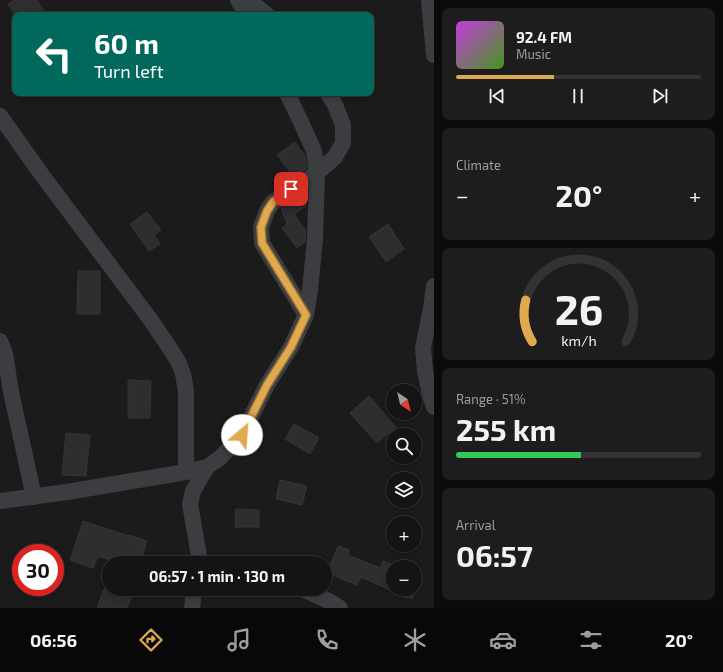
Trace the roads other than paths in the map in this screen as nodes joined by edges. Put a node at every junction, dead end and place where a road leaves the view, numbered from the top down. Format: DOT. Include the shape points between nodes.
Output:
graph roads {
  1 [pos="238,0"];
  2 [pos="250,0"];
  3 [pos="429,0"];
  4 [pos="244,12"];
  5 [pos="264,12"];
  6 [pos="433,18"];
  7 [pos="434,54"];
  8 [pos="288,96"];
  9 [pos="330,96"];
  10 [pos="0,116"];
  11 [pos="317,173"];
  12 [pos="434,286"];
  13 [pos="306,315"];
  14 [pos="0,341"];
  15 [pos="434,408"];
  16 [pos="208,467"];
  17 [pos="186,472"];
  18 [pos="34,497"];
  19 [pos="0,500"];
  20 [pos="200,556"];
  21 [pos="193,596"];
  22 [pos="318,596"];
  23 [pos="192,608"];
  24 [pos="340,608"];
  1 -- 4 [label="street"];
  2 -- 5 [label="street"];
  3 -- 6 [label="street"];
  6 -- 7 [label="street"];
  8 -- 11 [label="street" via="314,151"];
  9 -- 11 [label="street" via="343,125 343,142 335,157"];
  10 -- 17 [label="street" via="150,319 178,361 186,390"];
  11 -- 13 [label="street" via="315,239"];
  11 -- 13 [label="street" via="273,202 261,227 262,243"];
  12 -- 15 [label="street" via="423,348 425,371"];
  13 -- 16 [label="street" via="242,435"];
  14 -- 18 [label="street" via="5,353"];
  16 -- 17 [label="street"];
  16 -- 20 [label="street" via="193,492 190,504"];
  17 -- 18 [label="street"];
  18 -- 19 [label="street"];
  21 -- 23 [label="street"];
  22 -- 24 [label="street"];
}
